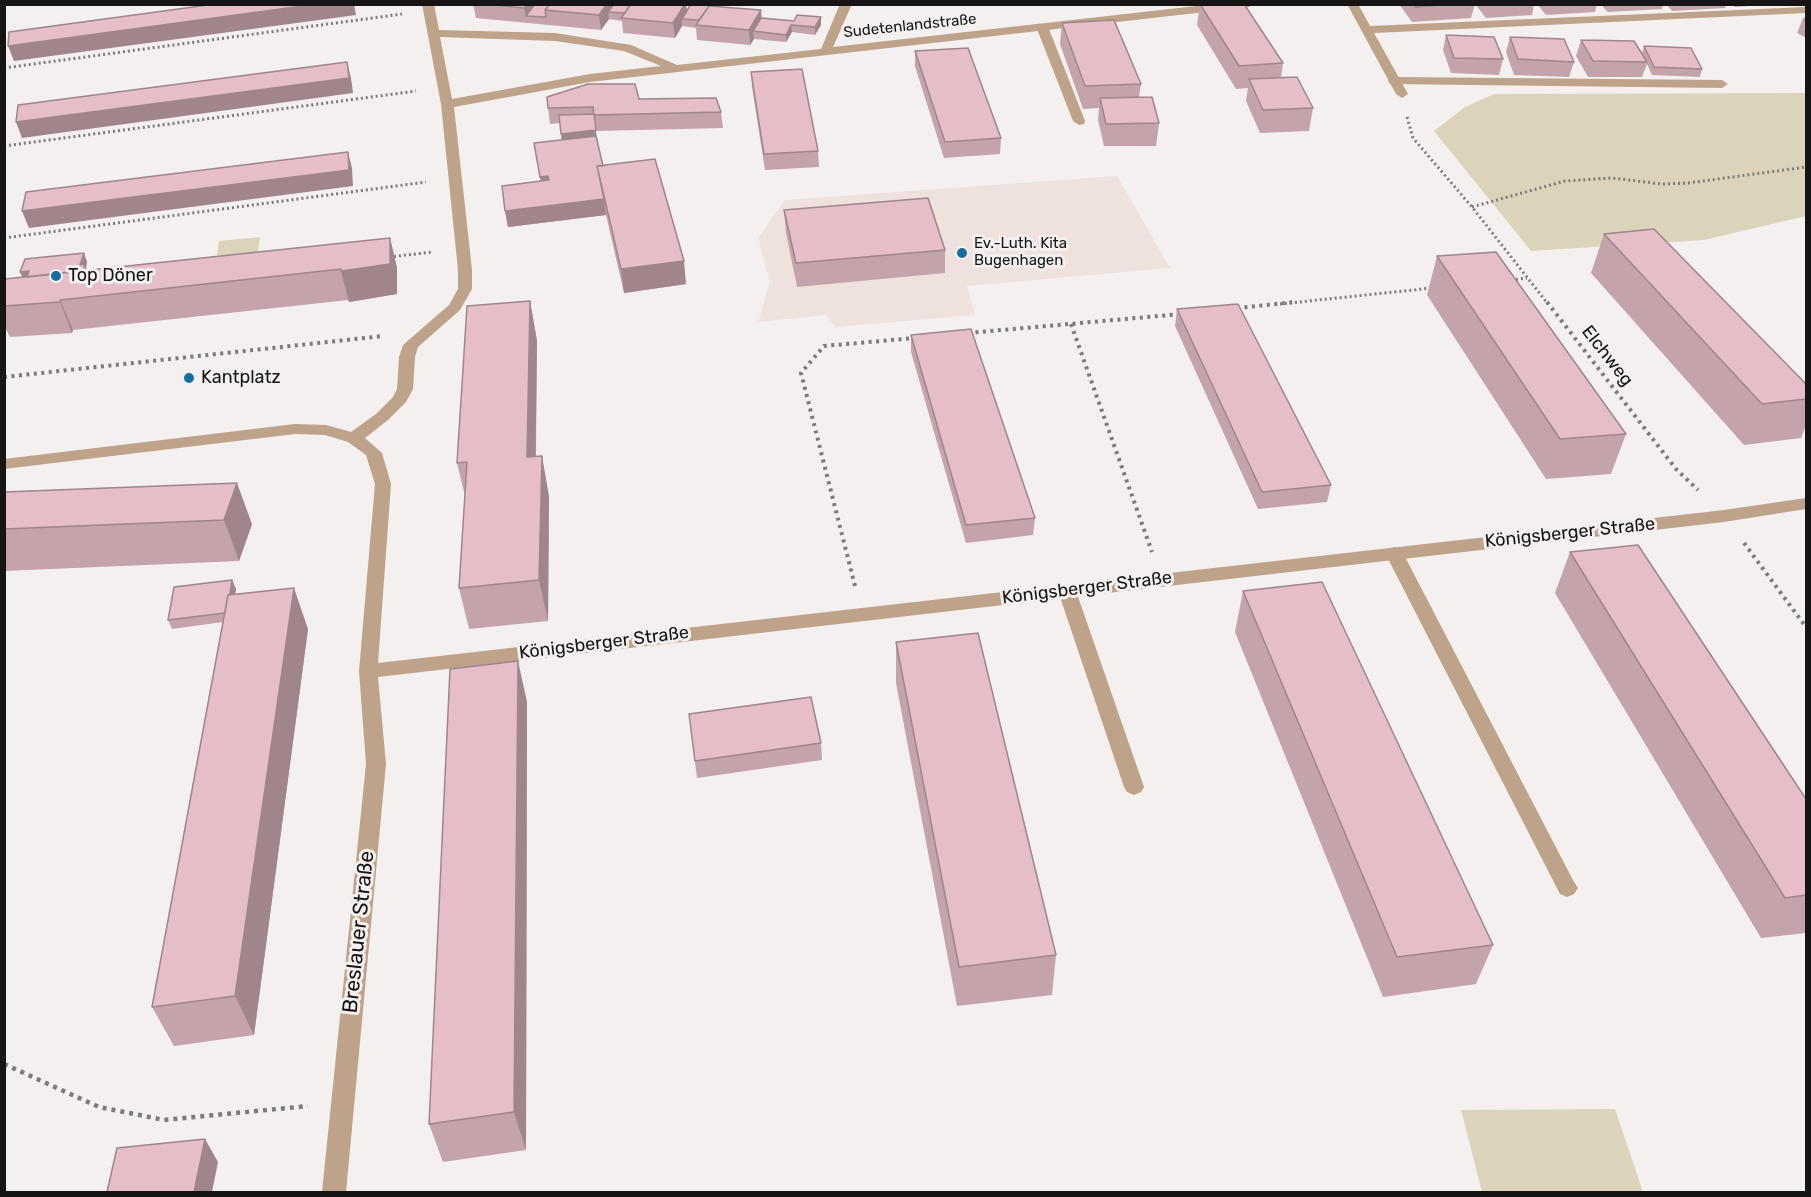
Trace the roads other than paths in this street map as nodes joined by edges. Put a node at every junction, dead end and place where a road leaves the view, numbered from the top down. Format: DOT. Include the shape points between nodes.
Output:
graph roads {
  1 [pos="846,4"];
  2 [pos="1352,4"];
  3 [pos="1242,5"];
  4 [pos="428,7"];
  5 [pos="1806,10"];
  6 [pos="1042,29"];
  7 [pos="1365,30"];
  8 [pos="435,33"];
  9 [pos="825,52"];
  10 [pos="676,68"];
  11 [pos="1394,81"];
  12 [pos="1722,84"];
  13 [pos="1402,94"];
  14 [pos="447,104"];
  15 [pos="1079,121"];
  16 [pos="354,438"];
  17 [pos="4,464"];
  18 [pos="1806,504"];
  19 [pos="1394,553"];
  20 [pos="1066,591"];
  21 [pos="368,671"];
  22 [pos="1134,787"];
  23 [pos="1567,888"];
  24 [pos="334,1192"];
  1 -- 9 [label="street, Sudetenlandstraße"];
  2 -- 7 [label="street"];
  3 -- 6 [label="street, Sudetenlandstraße"];
  4 -- 8 [label="street"];
  5 -- 7 [label="street"];
  6 -- 9 [label="street, Sudetenlandstraße"];
  6 -- 15 [label="street"];
  7 -- 11 [label="street"];
  8 -- 10 [label="street, Sudetenlandstraße" via="565,38 627,48"];
  8 -- 14 [label="street"];
  9 -- 10 [label="street, Sudetenlandstraße"];
  10 -- 14 [label="street, Sudetenlandstraße" via="590,78"];
  11 -- 12 [label="street"];
  11 -- 13 [label="street"];
  14 -- 16 [label="street" via="466,279 462,297 411,345 400,399"];
  16 -- 17 [label="street" via="326,430 296,429"];
  16 -- 21 [label="street" via="374,453 383,484"];
  18 -- 19 [label="street, Königsberger Straße"];
  19 -- 20 [label="street, Königsberger Straße"];
  19 -- 23 [label="street"];
  20 -- 21 [label="street, Königsberger Straße"];
  20 -- 22 [label="street"];
  21 -- 24 [label="street, Breslauer Straße" via="376,764"];
}
